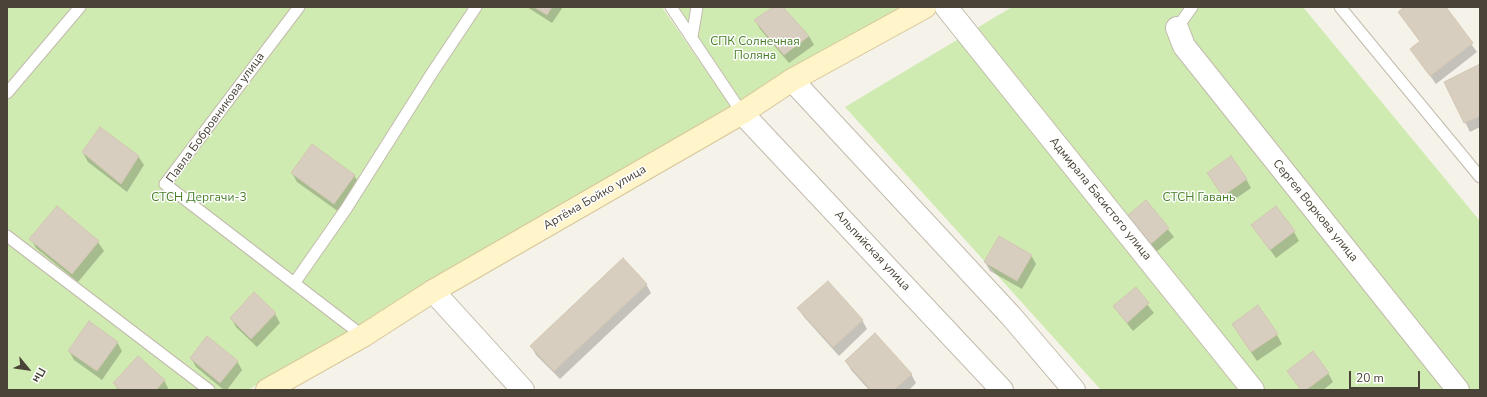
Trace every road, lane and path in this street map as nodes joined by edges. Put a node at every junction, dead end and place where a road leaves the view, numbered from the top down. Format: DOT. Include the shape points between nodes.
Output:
graph roads {
  1 [pos="80,7"];
  2 [pos="299,7"];
  3 [pos="476,7"];
  4 [pos="671,7"];
  5 [pos="697,7"];
  6 [pos="925,7"];
  7 [pos="946,7"];
  8 [pos="1192,7"];
  9 [pos="1340,7"];
  10 [pos="1177,28"];
  11 [pos="692,37"];
  12 [pos="792,80"];
  13 [pos="7,94"];
  14 [pos="742,113"];
  15 [pos="1480,177"];
  16 [pos="9,241"];
  17 [pos="295,282"];
  18 [pos="433,291"];
  19 [pos="363,336"];
  20 [pos="209,390"];
  21 [pos="267,390"];
  22 [pos="523,390"];
  23 [pos="1002,390"];
  24 [pos="1074,390"];
  25 [pos="1253,390"];
  26 [pos="1458,390"];
  1 -- 13 [label="lane"];
  2 -- 17 [label="lane, Павла Бобровникова улица" via="165,184"];
  3 -- 17 [label="lane" via="346,209"];
  4 -- 11 [label="lane"];
  5 -- 11 [label="lane"];
  6 -- 12 [label="main road, Артёма Бойко улица"];
  7 -- 25 [label="street, Адмирала Басистого улица"];
  8 -- 10 [label="lane"];
  9 -- 15 [label="lane"];
  10 -- 26 [label="street, Сергея Воркова улица" via="1184,46"];
  11 -- 14 [label="lane"];
  12 -- 14 [label="main road, Артёма Бойко улица"];
  12 -- 24 [label="street" via="1011,316"];
  14 -- 18 [label="main road, Артёма Бойко улица"];
  14 -- 23 [label="street, Альпийская улица"];
  16 -- 20 [label="lane"];
  17 -- 19 [label="lane, Павла Бобровникова улица"];
  18 -- 19 [label="main road, Артёма Бойко улица"];
  18 -- 22 [label="street"];
  19 -- 21 [label="main road, Артёма Бойко улица"];
}
